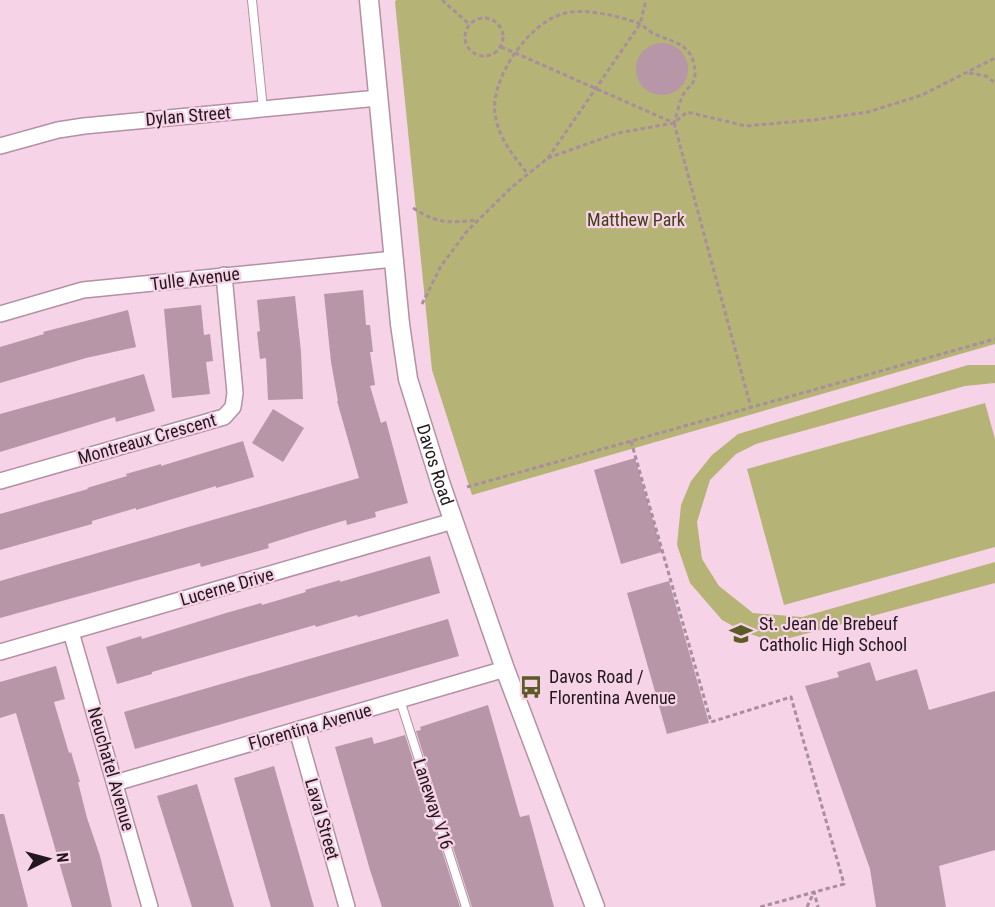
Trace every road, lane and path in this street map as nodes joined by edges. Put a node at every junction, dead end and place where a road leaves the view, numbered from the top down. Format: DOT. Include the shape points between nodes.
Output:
graph roads {
  1 [pos="252,0"];
  2 [pos="369,0"];
  3 [pos="442,0"];
  4 [pos="646,0"];
  5 [pos="640,24"];
  6 [pos="470,25"];
  7 [pos="501,47"];
  8 [pos="513,52"];
  9 [pos="995,58"];
  10 [pos="969,72"];
  11 [pos="995,83"];
  12 [pos="594,88"];
  13 [pos="378,98"];
  14 [pos="263,109"];
  15 [pos="674,123"];
  16 [pos="0,146"];
  17 [pos="548,158"];
  18 [pos="528,174"];
  19 [pos="413,208"];
  20 [pos="479,220"];
  21 [pos="394,259"];
  22 [pos="224,275"];
  23 [pos="422,304"];
  24 [pos="0,314"];
  25 [pos="995,339"];
  26 [pos="751,408"];
  27 [pos="630,441"];
  28 [pos="0,481"];
  29 [pos="467,487"];
  30 [pos="453,521"];
  31 [pos="71,632"];
  32 [pos="0,652"];
  33 [pos="505,669"];
  34 [pos="400,700"];
  35 [pos="297,730"];
  36 [pos="115,783"];
  37 [pos="814,892"];
  38 [pos="150,907"];
  39 [pos="347,907"];
  40 [pos="466,907"];
  41 [pos="595,907"];
  42 [pos="760,907"];
  43 [pos="807,907"];
  44 [pos="818,907"];
  1 -- 14 [label="lane"];
  2 -- 13 [label="street, Davos Road"];
  3 -- 6 [label="path"];
  4 -- 5 [label="path"];
  5 -- 8 [label="path" via="589,12 561,14 536,28"];
  5 -- 12 [label="path"];
  5 -- 15 [label="path" via="655,35 676,41 690,53 693,84 685,92"];
  6 -- 7 [label="path" via="483,18 496,22 503,35"];
  6 -- 7 [label="path" via="466,39 472,52 487,56"];
  7 -- 8 [label="path"];
  8 -- 12 [label="path"];
  8 -- 18 [label="path" via="495,99 495,115 502,135"];
  9 -- 10 [label="path"];
  10 -- 11 [label="path"];
  10 -- 15 [label="path" via="922,95 868,112 746,126 687,112"];
  12 -- 15 [label="path"];
  12 -- 17 [label="path"];
  13 -- 14 [label="street, Dylan Street"];
  13 -- 21 [label="street, Davos Road"];
  14 -- 16 [label="street, Dylan Street" via="84,126"];
  15 -- 17 [label="path" via="618,133"];
  15 -- 26 [label="path"];
  17 -- 18 [label="path"];
  18 -- 20 [label="path"];
  19 -- 20 [label="path" via="446,223"];
  20 -- 23 [label="path" via="441,266"];
  21 -- 22 [label="street, Tulle Avenue"];
  21 -- 30 [label="street, Davos Road" via="408,379"];
  22 -- 24 [label="street, Tulle Avenue" via="83,291"];
  22 -- 28 [label="street, Montreaux Crescent" via="235,393 233,407 224,417"];
  25 -- 26 [label="path"];
  26 -- 27 [label="path"];
  27 -- 29 [label="path"];
  27 -- 37 [label="path" via="711,722 791,697 844,884"];
  30 -- 31 [label="street, Lucerne Drive"];
  30 -- 33 [label="street, Davos Road"];
  31 -- 32 [label="street, Lucerne Drive"];
  31 -- 36 [label="street, Neuchatel Avenue"];
  33 -- 34 [label="street, Florentina Avenue"];
  33 -- 41 [label="street, Davos Road"];
  34 -- 35 [label="street, Florentina Avenue"];
  34 -- 40 [label="lane, Laneway V16"];
  35 -- 36 [label="street, Florentina Avenue"];
  35 -- 39 [label="street, Laval Street"];
  36 -- 38 [label="street, Neuchatel Avenue"];
  37 -- 42 [label="path"];
  37 -- 43 [label="path"];
  37 -- 44 [label="path"];
}
